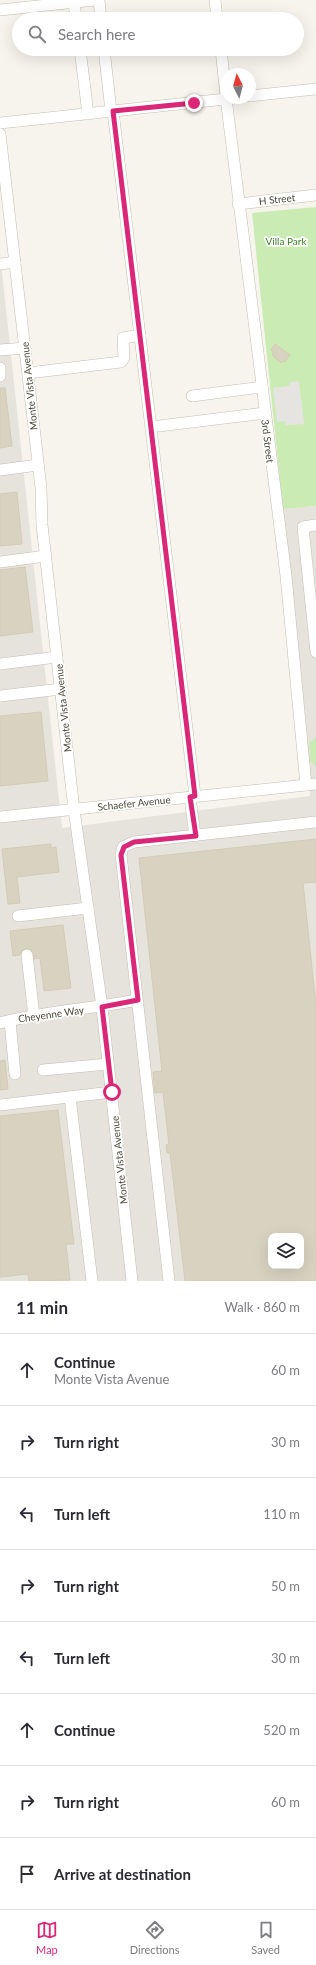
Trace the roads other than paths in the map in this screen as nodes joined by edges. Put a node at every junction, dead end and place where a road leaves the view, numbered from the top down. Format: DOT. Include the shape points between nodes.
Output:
graph roads {
  1 [pos="95,0"];
  2 [pos="99,0"];
  3 [pos="215,0"];
  4 [pos="74,2"];
  5 [pos="0,10"];
  6 [pos="75,12"];
  7 [pos="100,12"];
  8 [pos="216,12"];
  9 [pos="81,56"];
  10 [pos="105,56"];
  11 [pos="222,56"];
  12 [pos="224,68"];
  13 [pos="316,89"];
  14 [pos="256,95"];
  15 [pos="220,99"];
  16 [pos="229,104"];
  17 [pos="112,111"];
  18 [pos="88,114"];
  19 [pos="0,122"];
  20 [pos="0,137"];
  21 [pos="316,195"];
  22 [pos="238,204"];
  23 [pos="15,262"];
  24 [pos="0,264"];
  25 [pos="140,335"];
  26 [pos="25,348"];
  27 [pos="0,350"];
  28 [pos="0,368"];
  29 [pos="28,373"];
  30 [pos="0,376"];
  31 [pos="262,388"];
  32 [pos="192,396"];
  33 [pos="265,412"];
  34 [pos="159,426"];
  35 [pos="38,465"];
  36 [pos="0,470"];
  37 [pos="316,526"];
  38 [pos="46,556"];
  39 [pos="0,562"];
  40 [pos="312,585"];
  41 [pos="316,652"];
  42 [pos="57,657"];
  43 [pos="0,664"];
  44 [pos="61,689"];
  45 [pos="0,696"];
  46 [pos="313,784"];
  47 [pos="192,796"];
  48 [pos="74,810"];
  49 [pos="0,817"];
  50 [pos="316,822"];
  51 [pos="196,836"];
  52 [pos="88,908"];
  53 [pos="18,916"];
  54 [pos="27,955"];
  55 [pos="138,1000"];
  56 [pos="102,1007"];
  57 [pos="34,1016"];
  58 [pos="5,1022"];
  59 [pos="108,1064"];
  60 [pos="43,1070"];
  61 [pos="15,1074"];
  62 [pos="112,1092"];
  63 [pos="70,1097"];
  64 [pos="0,1105"];
  65 [pos="92,1281"];
  66 [pos="132,1281"];
  67 [pos="169,1281"];
  1 -- 4 [label="street"];
  2 -- 7 [label="street"];
  3 -- 8 [label="street"];
  4 -- 5 [label="street"];
  4 -- 6 [label="street"];
  9 -- 18 [label="street"];
  10 -- 17 [label="street"];
  11 -- 12 [label="street, 3rd Street"];
  13 -- 14 [label="street"];
  15 -- 17 [label="street"];
  16 -- 22 [label="street, 3rd Street"];
  17 -- 18 [label="street"];
  17 -- 25 [label="street"];
  18 -- 19 [label="street"];
  20 -- 23 [label="street, Monte Vista Avenue"];
  21 -- 22 [label="street, H Street"];
  22 -- 31 [label="street, 3rd Street"];
  23 -- 24 [label="street"];
  23 -- 26 [label="street, Monte Vista Avenue"];
  25 -- 29 [label="street" via="123,338 124,358 121,362"];
  25 -- 47 [label="street"];
  26 -- 27 [label="street"];
  26 -- 29 [label="street, Monte Vista Avenue"];
  28 -- 30 [label="street"];
  29 -- 35 [label="street, Monte Vista Avenue"];
  31 -- 32 [label="street"];
  31 -- 33 [label="street, 3rd Street"];
  33 -- 34 [label="street"];
  33 -- 46 [label="street, 3rd Street"];
  35 -- 36 [label="street"];
  35 -- 38 [label="street, Monte Vista Avenue"];
  37 -- 40 [label="street" via="303,527"];
  38 -- 39 [label="street"];
  38 -- 42 [label="street, Monte Vista Avenue"];
  40 -- 41 [label="street"];
  42 -- 43 [label="street"];
  42 -- 44 [label="street, Monte Vista Avenue"];
  44 -- 45 [label="street"];
  44 -- 48 [label="street, Monte Vista Avenue"];
  46 -- 47 [label="street, Schaefer Avenue"];
  47 -- 48 [label="street, Schaefer Avenue"];
  47 -- 51 [label="street"];
  48 -- 49 [label="street, Schaefer Avenue"];
  48 -- 52 [label="street, Monte Vista Avenue"];
  50 -- 51 [label="street"];
  51 -- 55 [label="street" via="134,842 124,847 121,855"];
  52 -- 53 [label="street"];
  52 -- 56 [label="street, Monte Vista Avenue"];
  54 -- 57 [label="street"];
  55 -- 56 [label="street, Cheyenne Way"];
  55 -- 67 [label="street"];
  56 -- 57 [label="street, Cheyenne Way"];
  56 -- 59 [label="street, Monte Vista Avenue"];
  57 -- 58 [label="street, Cheyenne Way"];
  58 -- 61 [label="street"];
  59 -- 60 [label="street"];
  59 -- 62 [label="street, Monte Vista Avenue"];
  62 -- 63 [label="street"];
  62 -- 66 [label="street, Monte Vista Avenue"];
  63 -- 64 [label="street"];
  63 -- 65 [label="street"];
}
